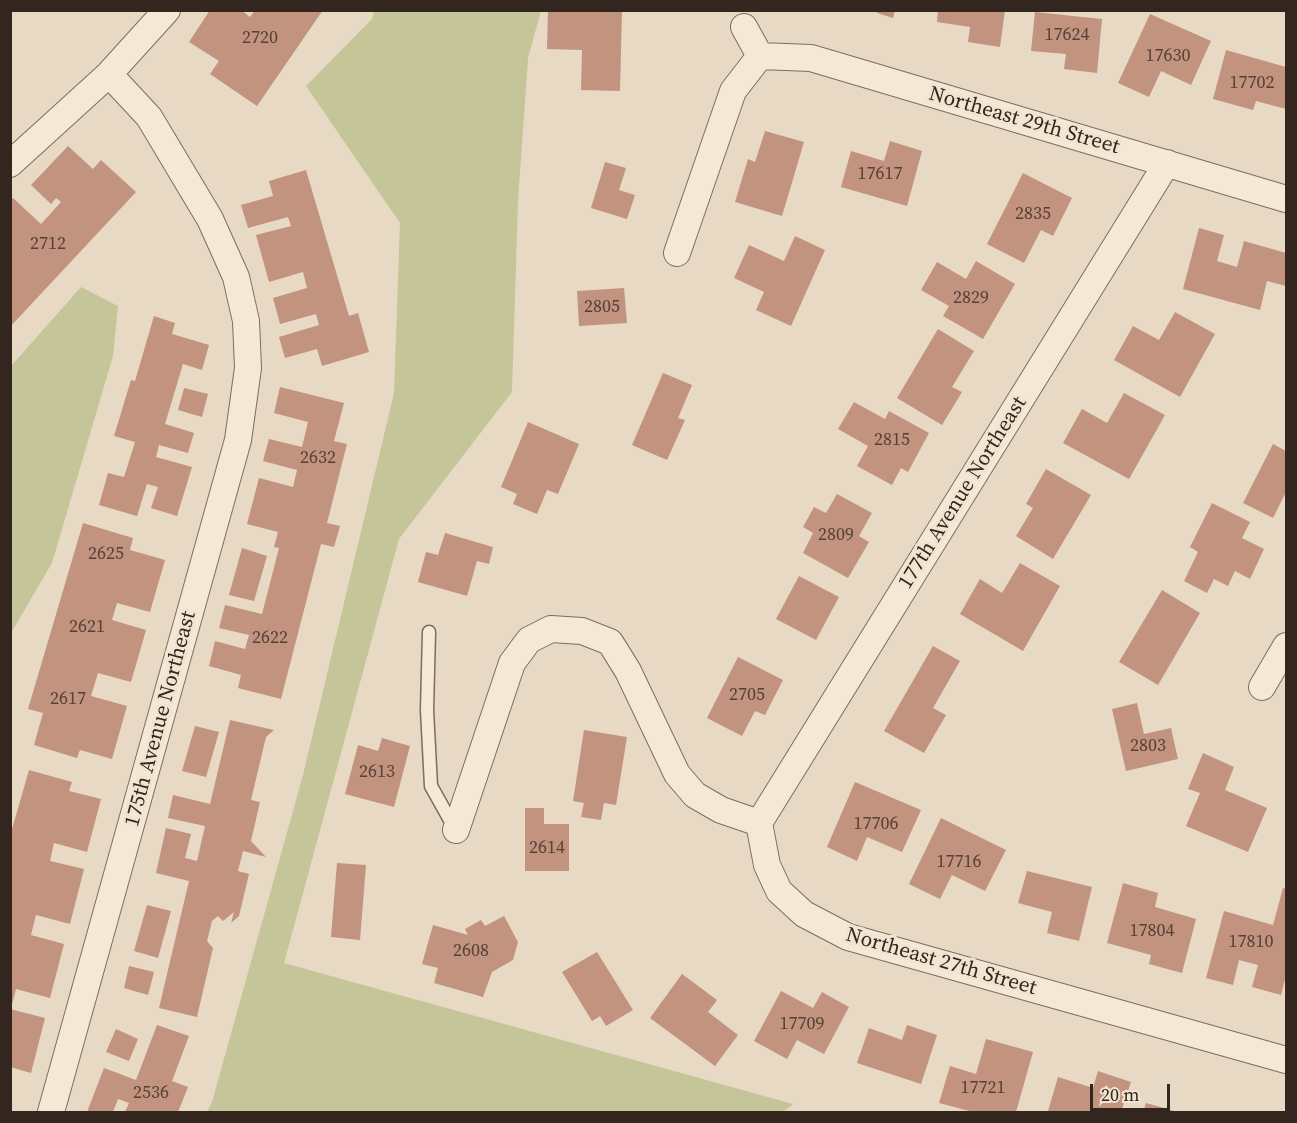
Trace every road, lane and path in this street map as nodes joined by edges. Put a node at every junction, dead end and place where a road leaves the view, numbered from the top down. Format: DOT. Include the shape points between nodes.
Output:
graph roads {
  1 [pos="167,10"];
  2 [pos="744,27"];
  3 [pos="759,56"];
  4 [pos="109,74"];
  5 [pos="1167,163"];
  6 [pos="10,164"];
  7 [pos="1287,199"];
  8 [pos="677,253"];
  9 [pos="429,632"];
  10 [pos="1287,646"];
  11 [pos="1262,687"];
  12 [pos="759,823"];
  13 [pos="456,830"];
  14 [pos="1287,1060"];
  15 [pos="51,1113"];
  1 -- 4 [label="street"];
  2 -- 3 [label="street"];
  3 -- 5 [label="street, Northeast 29th Street" via="811,58"];
  3 -- 8 [label="street" via="733,91"];
  4 -- 6 [label="street"];
  4 -- 15 [label="street, 175th Avenue Northeast" via="149,117 210,219 236,277 246,321 248,368 238,440"];
  5 -- 7 [label="street, Northeast 29th Street"];
  5 -- 12 [label="street, 177th Avenue Northeast"];
  9 -- 13 [label="lane" via="431,786"];
  10 -- 11 [label="street"];
  12 -- 13 [label="street" via="721,810 695,795 677,774 610,642 582,631 551,629 529,640 512,663"];
  12 -- 14 [label="street, Northeast 27th Street" via="767,865 779,891 804,914 848,937"];
}
